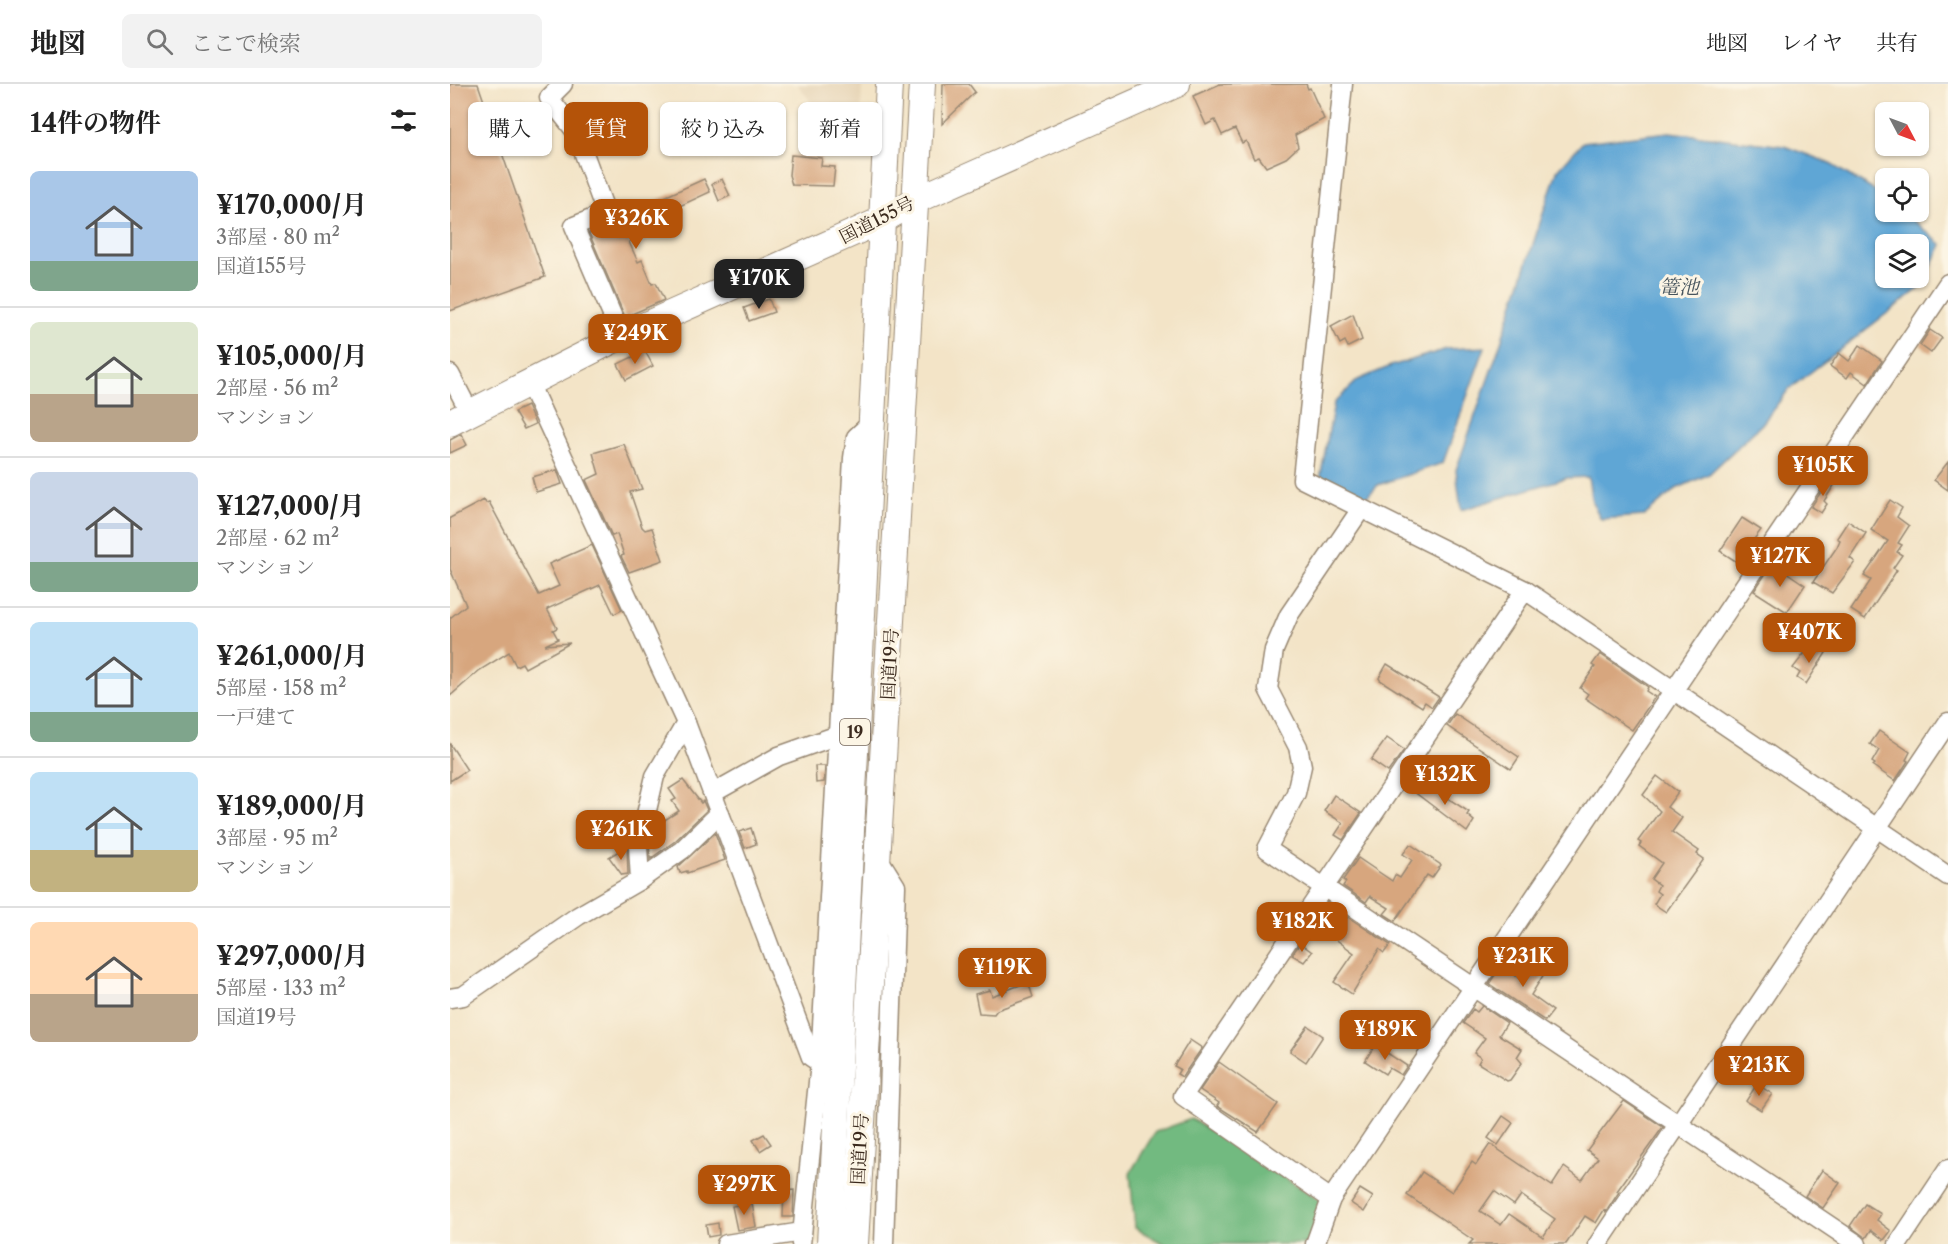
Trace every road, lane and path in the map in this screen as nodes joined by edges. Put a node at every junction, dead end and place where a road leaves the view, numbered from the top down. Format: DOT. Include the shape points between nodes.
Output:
graph roads {
  1 [pos="563,84"];
  2 [pos="889,84"];
  3 [pos="922,84"];
  4 [pos="1177,84"];
  5 [pos="1343,84"];
  6 [pos="916,200"];
  7 [pos="882,220"];
  8 [pos="1948,283"];
  9 [pos="621,336"];
  10 [pos="450,374"];
  11 [pos="529,383"];
  12 [pos="460,418"];
  13 [pos="870,424"];
  14 [pos="1361,509"];
  15 [pos="1525,590"];
  16 [pos="1673,692"];
  17 [pos="1948,722"];
  18 [pos="686,723"];
  19 [pos="838,735"];
  20 [pos="713,794"];
  21 [pos="720,813"];
  22 [pos="1876,828"];
  23 [pos="879,858"];
  24 [pos="1948,876"];
  25 [pos="640,880"];
  26 [pos="1323,887"];
  27 [pos="1473,986"];
  28 [pos="452,994"];
  29 [pos="820,1063"];
  30 [pos="1678,1124"];
  31 [pos="1948,1169"];
  32 [pos="1331,1199"];
  33 [pos="802,1238"];
  34 [pos="726,1244"];
  35 [pos="830,1244"];
  36 [pos="855,1244"];
  37 [pos="884,1244"];
  38 [pos="1315,1244"];
  39 [pos="1598,1244"];
  40 [pos="1857,1244"];
  41 [pos="1898,1244"];
  1 -- 9 [label="street" via="549,98 576,132 606,213 574,226"];
  2 -- 7 [label="highway, 国道19号 / 19"];
  3 -- 6 [label="highway, 国道19号 / 19"];
  4 -- 6 [label="highway, 国道155号"];
  5 -- 14 [label="street" via="1302,479"];
  6 -- 7 [label="highway, 国道155号"];
  6 -- 23 [label="highway, 国道19号 / 19"];
  7 -- 9 [label="highway, 国道155号"];
  7 -- 13 [label="highway, 国道19号 / 19"];
  8 -- 16 [label="street"];
  9 -- 11 [label="highway, 国道155号"];
  10 -- 12 [label="street"];
  11 -- 12 [label="highway, 国道155号"];
  11 -- 18 [label="street"];
  13 -- 19 [label="street" via="856,436 853,458"];
  13 -- 35 [label="highway, 国道19号 / 19"];
  14 -- 15 [label="street"];
  14 -- 26 [label="street" via="1289,615 1274,650 1268,689 1298,747 1302,766 1296,793 1267,849"];
  15 -- 16 [label="street"];
  15 -- 26 [label="street"];
  16 -- 22 [label="street"];
  16 -- 27 [label="street"];
  17 -- 22 [label="street"];
  18 -- 20 [label="street"];
  18 -- 25 [label="street" via="655,776 644,823 637,830"];
  19 -- 20 [label="street" via="780,756"];
  19 -- 29 [label="street"];
  20 -- 21 [label="street"];
  21 -- 25 [label="street" via="682,850"];
  21 -- 29 [label="street" via="811,1057"];
  22 -- 24 [label="street"];
  22 -- 30 [label="street"];
  23 -- 36 [label="highway, 国道19号 / 19"];
  23 -- 37 [label="street" via="896,886"];
  25 -- 28 [label="street" via="578,916 463,996"];
  26 -- 27 [label="street"];
  26 -- 32 [label="street" via="1183,1096"];
  27 -- 30 [label="street"];
  27 -- 32 [label="street"];
  29 -- 33 [label="street"];
  30 -- 39 [label="street"];
  30 -- 40 [label="street"];
  31 -- 41 [label="street"];
  32 -- 38 [label="street"];
  33 -- 34 [label="street"];
}
